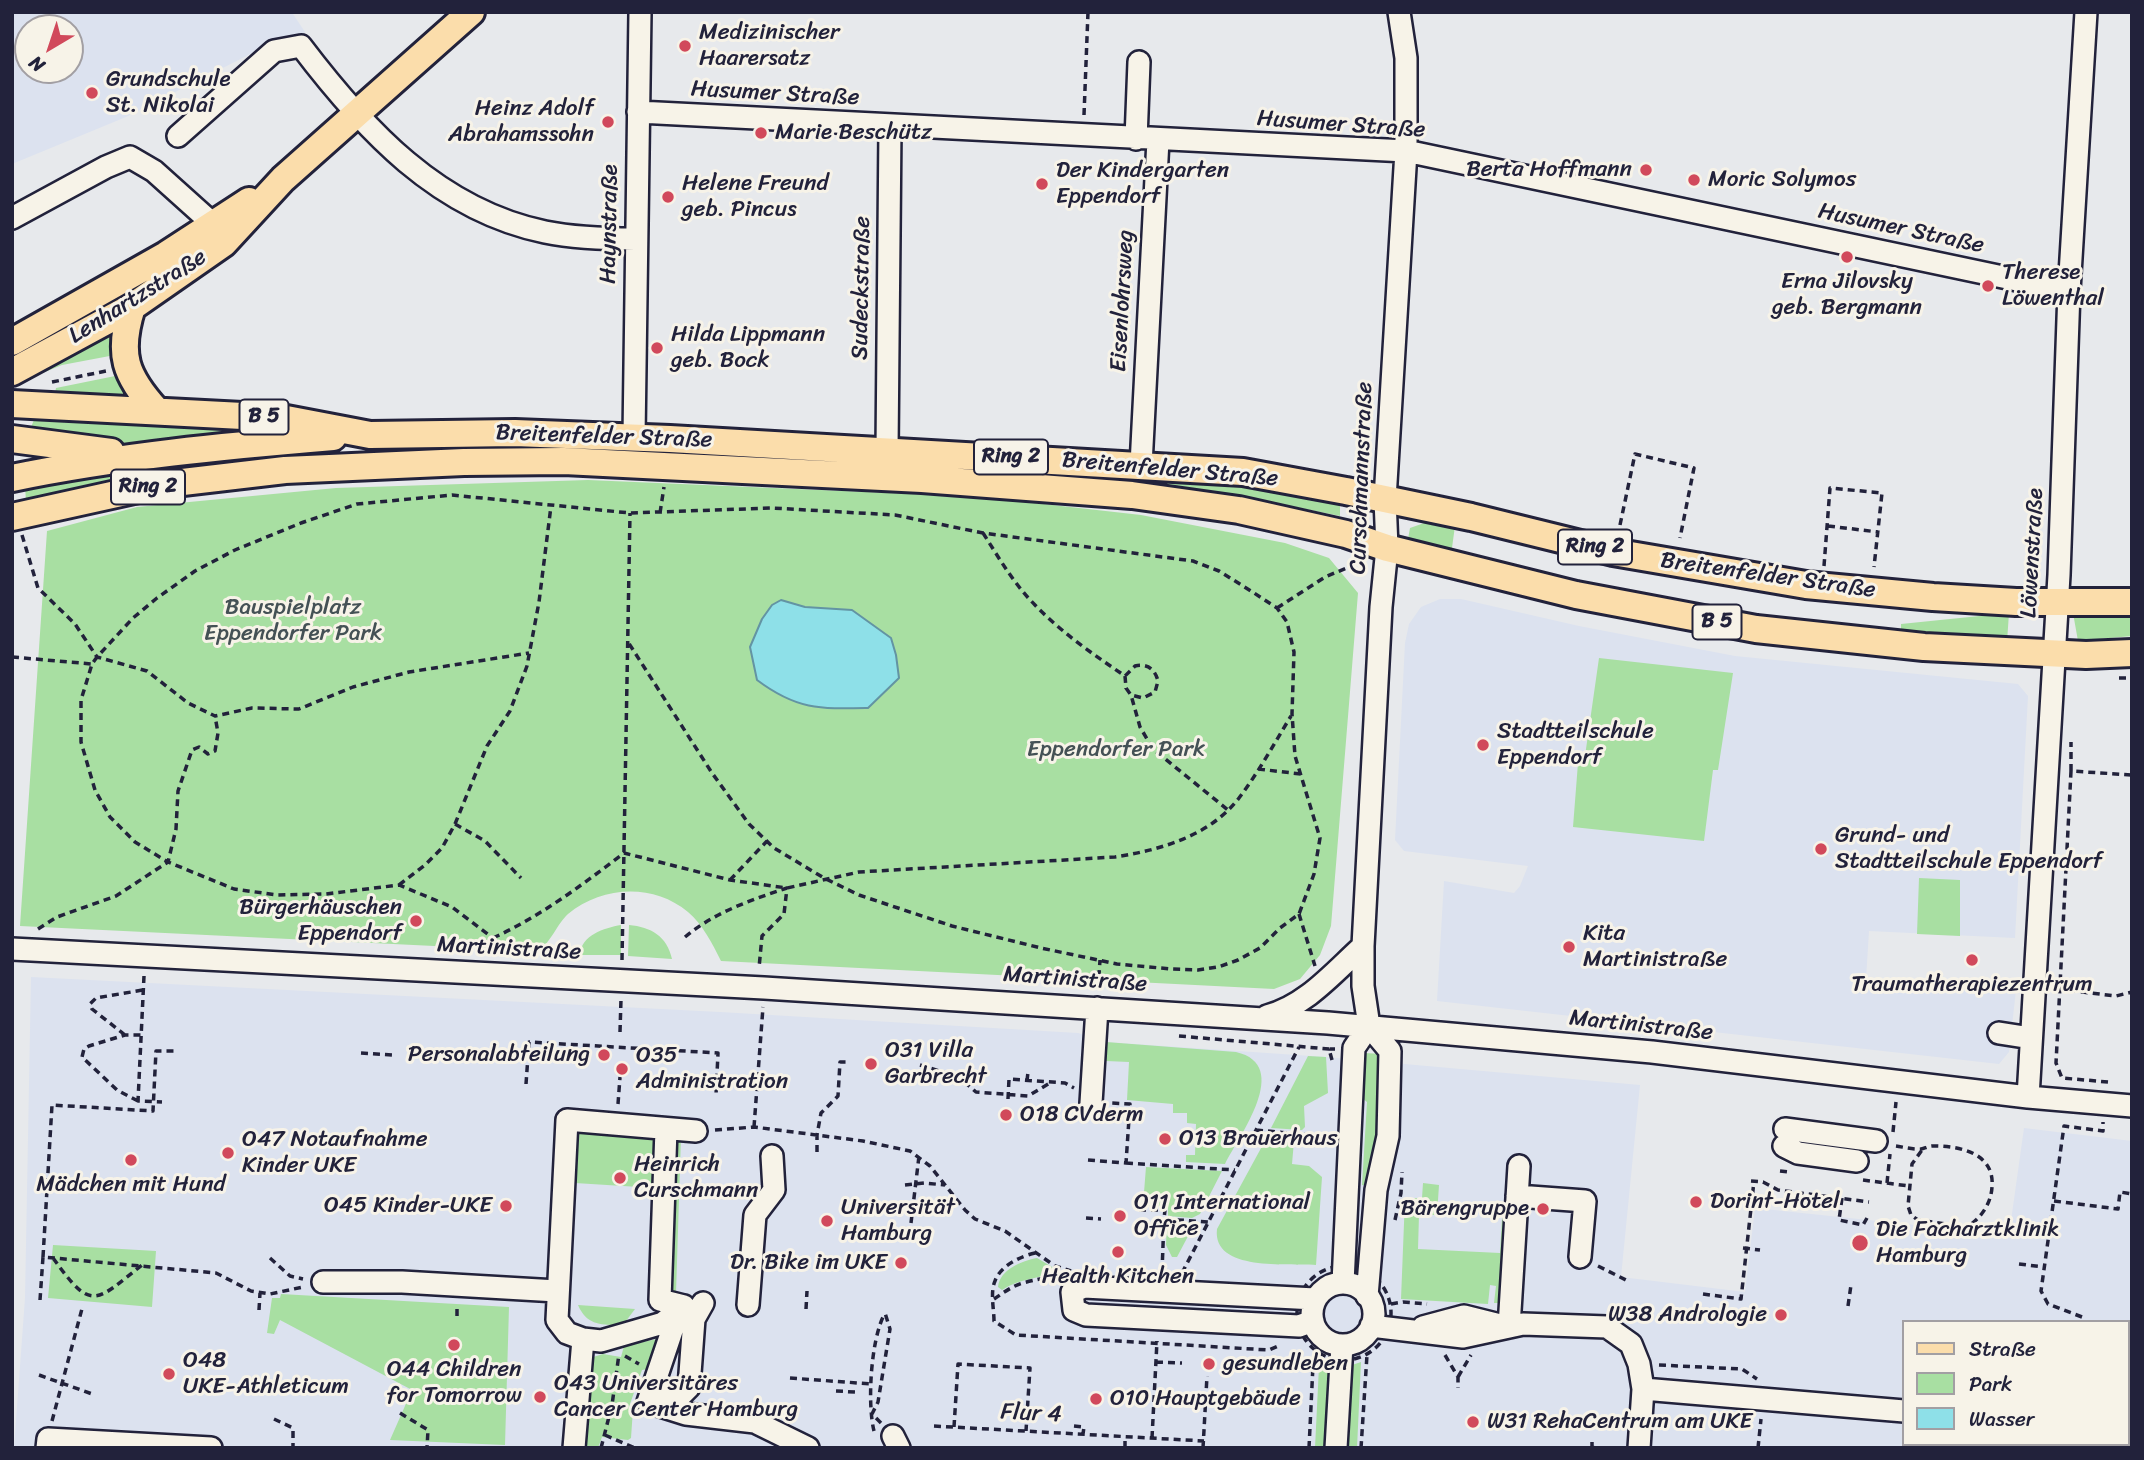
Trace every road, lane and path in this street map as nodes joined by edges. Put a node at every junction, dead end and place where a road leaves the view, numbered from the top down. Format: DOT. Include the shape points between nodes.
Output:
graph roads {
  1 [pos="471,12"];
  2 [pos="640,12"];
  3 [pos="1088,12"];
  4 [pos="1399,12"];
  5 [pos="2086,12"];
  6 [pos="1139,62"];
  7 [pos="638,112"];
  8 [pos="355,114"];
  9 [pos="890,127"];
  10 [pos="178,136"];
  11 [pos="1083,136"];
  12 [pos="1136,139"];
  13 [pos="1158,140"];
  14 [pos="1406,151"];
  15 [pos="283,179"];
  16 [pos="12,218"];
  17 [pos="213,224"];
  18 [pos="635,239"];
  19 [pos="2069,291"];
  20 [pos="132,307"];
  21 [pos="12,342"];
  22 [pos="125,367"];
  23 [pos="12,372"];
  24 [pos="45,384"];
  25 [pos="12,404"];
  26 [pos="157,411"];
  27 [pos="370,435"];
  28 [pos="634,437"];
  29 [pos="12,439"];
  30 [pos="887,450"];
  31 [pos="142,457"];
  32 [pos="1141,465"];
  33 [pos="668,466"];
  34 [pos="285,470"];
  35 [pos="12,478"];
  36 [pos="1385,499"];
  37 [pos="551,506"];
  38 [pos="630,513"];
  39 [pos="17,526"];
  40 [pos="1620,526"];
  41 [pos="1828,526"];
  42 [pos="1878,532"];
  43 [pos="983,533"];
  44 [pos="1680,538"];
  45 [pos="1387,548"];
  46 [pos="1349,566"];
  47 [pos="1874,567"];
  48 [pos="1823,575"];
  49 [pos="2057,601"];
  50 [pos="2132,602"];
  51 [pos="1277,608"];
  52 [pos="628,642"];
  53 [pos="529,653"];
  54 [pos="2053,653"];
  55 [pos="2132,653"];
  56 [pos="12,657"];
  57 [pos="97,657"];
  58 [pos="92,664"];
  59 [pos="1125,676"];
  60 [pos="2107,678"];
  61 [pos="2132,678"];
  62 [pos="1131,695"];
  63 [pos="1292,714"];
  64 [pos="215,716"];
  65 [pos="1258,769"];
  66 [pos="1301,774"];
  67 [pos="2132,775"];
  68 [pos="1228,810"];
  69 [pos="455,824"];
  70 [pos="767,841"];
  71 [pos="624,853"];
  72 [pos="168,862"];
  73 [pos="521,878"];
  74 [pos="824,878"];
  75 [pos="730,880"];
  76 [pos="399,885"];
  77 [pos="787,888"];
  78 [pos="1299,914"];
  79 [pos="34,931"];
  80 [pos="685,937"];
  81 [pos="493,939"];
  82 [pos="1363,946"];
  83 [pos="12,949"];
  84 [pos="145,956"];
  85 [pos="1100,960"];
  86 [pos="622,973"];
  87 [pos="491,974"];
  88 [pos="1325,980"];
  89 [pos="2034,986"];
  90 [pos="761,987"];
  91 [pos="2060,989"];
  92 [pos="143,990"];
  93 [pos="2132,992"];
  94 [pos="621,994"];
  95 [pos="1097,1008"];
  96 [pos="1256,1019"];
  97 [pos="1369,1026"];
  98 [pos="621,1032"];
  99 [pos="1999,1033"];
  100 [pos="125,1035"];
  101 [pos="141,1035"];
  102 [pos="2031,1038"];
  103 [pos="1300,1047"];
  104 [pos="176,1051"];
  105 [pos="361,1054"];
  106 [pos="393,1055"];
  107 [pos="849,1062"];
  108 [pos="920,1065"];
  109 [pos="1028,1072"];
  110 [pos="1004,1075"];
  111 [pos="620,1077"];
  112 [pos="1009,1079"];
  113 [pos="1027,1080"];
  114 [pos="1052,1082"];
  115 [pos="2108,1082"];
  116 [pos="526,1084"];
  117 [pos="716,1095"];
  118 [pos="1091,1096"];
  119 [pos="1008,1097"];
  120 [pos="2028,1097"];
  121 [pos="138,1101"];
  122 [pos="153,1101"];
  123 [pos="162,1102"];
  124 [pos="2104,1103"];
  125 [pos="2132,1106"];
  126 [pos="618,1124"];
  127 [pos="754,1127"];
  128 [pos="666,1129"];
  129 [pos="1256,1130"];
  130 [pos="696,1131"];
  131 [pos="1128,1134"];
  132 [pos="817,1135"];
  133 [pos="1137,1135"];
  134 [pos="1332,1137"];
  135 [pos="1884,1143"];
  136 [pos="1922,1150"];
  137 [pos="817,1152"];
  138 [pos="772,1156"];
  139 [pos="919,1156"];
  140 [pos="1088,1160"];
  141 [pos="1857,1161"];
  142 [pos="1126,1163"];
  143 [pos="695,1166"];
  144 [pos="1519,1166"];
  145 [pos="704,1167"];
  146 [pos="1235,1170"];
  147 [pos="916,1184"];
  148 [pos="905,1185"];
  149 [pos="946,1185"];
  150 [pos="2132,1194"];
  151 [pos="1517,1196"];
  152 [pos="1834,1197"];
  153 [pos="1842,1198"];
  154 [pos="2054,1201"];
  155 [pos="1869,1202"];
  156 [pos="1833,1206"];
  157 [pos="1139,1209"];
  158 [pos="1086,1218"];
  159 [pos="1867,1218"];
  160 [pos="1101,1219"];
  161 [pos="1164,1219"];
  162 [pos="1208,1222"];
  163 [pos="911,1223"];
  164 [pos="1743,1248"];
  165 [pos="1760,1250"];
  166 [pos="1036,1253"];
  167 [pos="43,1257"];
  168 [pos="1580,1257"];
  169 [pos="53,1258"];
  170 [pos="270,1258"];
  171 [pos="2019,1264"];
  172 [pos="142,1265"];
  173 [pos="2044,1267"];
  174 [pos="1069,1270"];
  175 [pos="1076,1272"];
  176 [pos="1370,1273"];
  177 [pos="1343,1274"];
  178 [pos="1161,1278"];
  179 [pos="1179,1278"];
  180 [pos="1628,1281"];
  181 [pos="323,1282"];
  182 [pos="1852,1285"];
  183 [pos="557,1291"];
  184 [pos="807,1291"];
  185 [pos="260,1293"];
  186 [pos="1703,1294"];
  187 [pos="1367,1296"];
  188 [pos="1307,1299"];
  189 [pos="40,1300"];
  190 [pos="993,1300"];
  191 [pos="83,1305"];
  192 [pos="748,1305"];
  193 [pos="689,1306"];
  194 [pos="1848,1306"];
  195 [pos="806,1309"];
  196 [pos="259,1310"];
  197 [pos="2082,1317"];
  198 [pos="1380,1326"];
  199 [pos="1509,1327"];
  200 [pos="1301,1331"];
  201 [pos="623,1335"];
  202 [pos="583,1339"];
  203 [pos="1280,1345"];
  204 [pos="1474,1349"];
  205 [pos="1156,1353"];
  206 [pos="1336,1353"];
  207 [pos="1367,1355"];
  208 [pos="1156,1362"];
  209 [pos="1182,1363"];
  210 [pos="40,1375"];
  211 [pos="1208,1376"];
  212 [pos="1458,1377"];
  213 [pos="790,1378"];
  214 [pos="62,1384"];
  215 [pos="872,1384"];
  216 [pos="652,1389"];
  217 [pos="1643,1389"];
  218 [pos="836,1391"];
  219 [pos="855,1392"];
  220 [pos="95,1395"];
  221 [pos="1764,1399"];
  222 [pos="870,1400"];
  223 [pos="1902,1411"];
  224 [pos="400,1413"];
  225 [pos="274,1419"];
  226 [pos="934,1426"];
  227 [pos="1074,1426"];
  228 [pos="954,1427"];
  229 [pos="1026,1431"];
  230 [pos="1083,1434"];
  231 [pos="605,1436"];
  232 [pos="1125,1437"];
  233 [pos="1152,1438"];
  234 [pos="1204,1441"];
  235 [pos="896,1442"];
  236 [pos="1592,1442"];
  237 [pos="48,1443"];
  238 [pos="211,1448"];
  239 [pos="293,1448"];
  240 [pos="427,1448"];
  241 [pos="574,1448"];
  242 [pos="601,1448"];
  243 [pos="635,1448"];
  244 [pos="808,1448"];
  245 [pos="1125,1448"];
  246 [pos="1203,1448"];
  247 [pos="1309,1448"];
  248 [pos="1336,1448"];
  249 [pos="1361,1448"];
  250 [pos="1597,1448"];
  251 [pos="1639,1448"];
  252 [pos="1758,1448"];
  1 -- 8 [label="main road, Lenhartzstraße"];
  2 -- 7 [label="street, Haynstraße"];
  3 -- 11 [label="path"];
  4 -- 14 [label="street, Curschmannstraße" via="1406,58"];
  5 -- 19 [label="street, Löwenstraße"];
  6 -- 12 [label="street"];
  7 -- 9 [label="street, Husumer Straße"];
  7 -- 18 [label="street, Haynstraße"];
  8 -- 10 [label="street" via="301,46 274,51"];
  8 -- 15 [label="main road, Lenhartzstraße"];
  8 -- 18 [label="street" via="419,174 495,216 563,235"];
  9 -- 11 [label="street, Husumer Straße"];
  9 -- 30 [label="street, Sudeckstraße"];
  11 -- 12 [label="street, Husumer Straße"];
  12 -- 13 [label="street, Husumer Straße"];
  13 -- 14 [label="street, Husumer Straße"];
  13 -- 32 [label="street, Eisenlohrsweg"];
  14 -- 19 [label="street, Husumer Straße"];
  14 -- 36 [label="street, Curschmannstraße"];
  15 -- 17 [label="main road, Lenhartzstraße"];
  15 -- 20 [label="main road, Lenhartzstraße" via="223,243"];
  16 -- 17 [label="street" via="130,157 154,171"];
  17 -- 21 [label="main road, Lenhartzstraße"];
  18 -- 28 [label="street, Haynstraße"];
  19 -- 49 [label="street, Löwenstraße"];
  20 -- 22 [label="main road"];
  20 -- 23 [label="main road, Lenhartzstraße"];
  22 -- 24 [label="path"];
  22 -- 26 [label="main road"];
  25 -- 26 [label="main road, B 5"];
  26 -- 27 [label="main road, Breitenfelder Straße / B 5" via="281,418"];
  27 -- 28 [label="main road, Breitenfelder Straße / Ring 2"];
  27 -- 31 [label="main road, Ring 2"];
  28 -- 30 [label="main road, Breitenfelder Straße / Ring 2"];
  29 -- 31 [label="main road, B 5"];
  30 -- 32 [label="main road, Breitenfelder Straße / Ring 2"];
  31 -- 34 [label="main road, B 5"];
  31 -- 35 [label="main road, Ring 2"];
  32 -- 36 [label="main road, Breitenfelder Straße / Ring 2" via="1243,472"];
  33 -- 34 [label="main road, Breitenfelder Straße / Ring 2" via="565,461"];
  33 -- 45 [label="main road, Breitenfelder Straße / B 5" via="1132,495 1239,510"];
  34 -- 39 [label="main road, Ring 2" via="157,485"];
  36 -- 45 [label="street, Curschmannstraße"];
  36 -- 49 [label="main road, Breitenfelder Straße / Ring 2" via="1613,552 1806,585 1933,597"];
  37 -- 38 [label="path"];
  37 -- 53 [label="path"];
  37 -- 57 [label="path" via="452,495 357,504 235,550 195,571 133,618"];
  38 -- 43 [label="path" via="772,508 895,515"];
  38 -- 52 [label="path"];
  39 -- 57 [label="path" via="38,588 75,624"];
  40 -- 44 [label="path" via="1635,454 1694,468"];
  41 -- 42 [label="path"];
  41 -- 42 [label="path" via="1830,488 1882,493"];
  41 -- 48 [label="path"];
  42 -- 47 [label="path"];
  43 -- 51 [label="path" via="1193,561 1219,571"];
  43 -- 59 [label="path" via="1035,605 1081,646"];
  45 -- 54 [label="main road, Breitenfelder Straße / B 5" via="1576,595 1756,629 1924,647"];
  45 -- 82 [label="street, Curschmannstraße"];
  46 -- 51 [label="path"];
  49 -- 50 [label="main road, Breitenfelder Straße / Ring 2"];
  49 -- 54 [label="street, Löwenstraße"];
  51 -- 63 [label="path" via="1287,622 1294,652"];
  52 -- 70 [label="path" via="712,773"];
  52 -- 71 [label="path"];
  53 -- 64 [label="path" via="409,672 353,687 299,709 252,708"];
  53 -- 69 [label="path" via="510,711 486,746"];
  54 -- 55 [label="main road, Breitenfelder Straße"];
  54 -- 89 [label="street, Löwenstraße"];
  56 -- 58 [label="path"];
  57 -- 58 [label="path"];
  57 -- 64 [label="path" via="147,671 188,703"];
  58 -- 72 [label="path" via="80,701 81,743 95,790 110,817 135,842"];
  59 -- 62 [label="path"];
  59 -- 62 [label="path" via="1139,665 1149,667 1157,677 1152,695"];
  60 -- 61 [label="path"];
  62 -- 68 [label="path" via="1140,727 1153,749"];
  63 -- 65 [label="path"];
  63 -- 66 [label="path"];
  64 -- 72 [label="path" via="215,751 192,750 178,790"];
  65 -- 66 [label="path"];
  65 -- 68 [label="path"];
  66 -- 78 [label="path" via="1320,838 1314,874"];
  67 -- 91 [label="path" via="2071,771"];
  68 -- 74 [label="path" via="1179,842 1146,852"];
  69 -- 73 [label="path" via="485,841"];
  69 -- 76 [label="path" via="442,848"];
  70 -- 74 [label="path"];
  70 -- 75 [label="path"];
  71 -- 75 [label="path"];
  71 -- 81 [label="path" via="549,909"];
  71 -- 86 [label="path"];
  72 -- 76 [label="path" via="234,888 277,895"];
  72 -- 79 [label="path" via="116,897 57,917"];
  74 -- 77 [label="path"];
  74 -- 85 [label="path" via="859,895 952,926"];
  75 -- 77 [label="path"];
  76 -- 81 [label="path" via="452,907"];
  77 -- 80 [label="path" via="739,904"];
  77 -- 90 [label="path" via="784,914 762,936"];
  78 -- 85 [label="path" via="1260,948 1218,967 1171,969"];
  78 -- 88 [label="path" via="1311,961"];
  81 -- 87 [label="path"];
  82 -- 88 [label="street"];
  82 -- 97 [label="street, Curschmannstraße"];
  83 -- 84 [label="street, Martinistraße"];
  84 -- 87 [label="street, Martinistraße"];
  84 -- 92 [label="path"];
  85 -- 95 [label="path"];
  87 -- 90 [label="street, Martinistraße"];
  88 -- 96 [label="street" via="1300,1002"];
  89 -- 91 [label="path"];
  89 -- 102 [label="street, Löwenstraße"];
  90 -- 95 [label="street, Martinistraße"];
  90 -- 127 [label="path"];
  91 -- 93 [label="path" via="2116,996"];
  91 -- 115 [label="path" via="2056,1063 2062,1078"];
  92 -- 100 [label="path" via="96,998 90,1004"];
  92 -- 101 [label="path"];
  94 -- 98 [label="path"];
  95 -- 96 [label="street, Martinistraße"];
  95 -- 118 [label="street"];
  96 -- 97 [label="street, Martinistraße"];
  97 -- 120 [label="street, Martinistraße" via="1652,1052"];
  97 -- 176 [label="street" via="1390,1051 1388,1136 1376,1191"];
  97 -- 177 [label="street" via="1354,1048"];
  99 -- 102 [label="street"];
  100 -- 101 [label="path"];
  100 -- 121 [label="path" via="89,1046 82,1057 117,1090"];
  101 -- 121 [label="path"];
  102 -- 120 [label="street, Löwenstraße"];
  103 -- 129 [label="path"];
  104 -- 122 [label="path" via="156,1051"];
  105 -- 106 [label="path"];
  107 -- 132 [label="path" via="840,1062 838,1096 821,1113"];
  108 -- 119 [label="path" via="959,1077 976,1092"];
  109 -- 113 [label="path"];
  110 -- 112 [label="path"];
  111 -- 126 [label="path"];
  112 -- 113 [label="path"];
  112 -- 119 [label="path"];
  113 -- 114 [label="path"];
  114 -- 118 [label="path"];
  114 -- 119 [label="path" via="1028,1096"];
  116 -- 117 [label="path" via="529,1042 718,1053"];
  118 -- 131 [label="path" via="1130,1104"];
  120 -- 124 [label="street, Martinistraße"];
  121 -- 122 [label="path"];
  122 -- 123 [label="path"];
  122 -- 167 [label="path" via="153,1111 52,1104"];
  124 -- 125 [label="street, Martinistraße"];
  124 -- 154 [label="path" via="2103,1131 2064,1126"];
  126 -- 128 [label="street"];
  126 -- 183 [label="street" via="568,1120"];
  127 -- 130 [label="path"];
  127 -- 132 [label="path"];
  128 -- 130 [label="street"];
  128 -- 193 [label="street" via="660,1300"];
  129 -- 134 [label="path"];
  129 -- 146 [label="path"];
  131 -- 133 [label="path"];
  131 -- 142 [label="path"];
  132 -- 137 [label="path"];
  132 -- 139 [label="path"];
  135 -- 136 [label="path"];
  135 -- 141 [label="street" via="1784,1138 1798,1153"];
  136 -- 136 [label="path" via="1934,1146 1967,1150 1982,1158 1992,1172 1986,1208 1967,1227 1918,1220 1911,1214 1912,1164"];
  138 -- 192 [label="street" via="774,1190 755,1215"];
  139 -- 147 [label="path"];
  139 -- 149 [label="path"];
  140 -- 142 [label="path"];
  142 -- 146 [label="path"];
  143 -- 145 [label="path"];
  144 -- 151 [label="street"];
  146 -- 162 [label="path"];
  147 -- 148 [label="path"];
  147 -- 149 [label="path"];
  147 -- 163 [label="path"];
  149 -- 166 [label="path" via="975,1219 1005,1231"];
  150 -- 154 [label="path" via="2120,1192 2118,1209"];
  151 -- 168 [label="street" via="1586,1201"];
  151 -- 199 [label="street"];
  152 -- 153 [label="path"];
  152 -- 156 [label="path"];
  152 -- 186 [label="path" via="1752,1181 1741,1298"];
  153 -- 155 [label="path"];
  153 -- 159 [label="path" via="1839,1220 1863,1225"];
  154 -- 173 [label="path"];
  157 -- 161 [label="path" via="1165,1210"];
  158 -- 160 [label="path"];
  161 -- 162 [label="path"];
  161 -- 178 [label="path"];
  162 -- 179 [label="path"];
  164 -- 165 [label="path, bridge"];
  166 -- 174 [label="path"];
  166 -- 190 [label="path" via="1021,1256 998,1275"];
  167 -- 169 [label="path"];
  167 -- 189 [label="path"];
  168 -- 180 [label="path"];
  169 -- 172 [label="path"];
  169 -- 172 [label="path" via="73,1285 94,1296 105,1295"];
  170 -- 181 [label="path" via="290,1276"];
  171 -- 173 [label="path"];
  172 -- 185 [label="path" via="216,1273"];
  173 -- 197 [label="path" via="2041,1292 2048,1304"];
  174 -- 175 [label="path"];
  174 -- 190 [label="path" via="1023,1282"];
  176 -- 177 [label="path" via="1358,1267"];
  176 -- 187 [label="street"];
  176 -- 198 [label="path" via="1384,1286 1392,1314"];
  177 -- 187 [label="street"];
  177 -- 188 [label="street"];
  177 -- 188 [label="path" via="1332,1267 1314,1277"];
  181 -- 183 [label="street"];
  181 -- 185 [label="path"];
  182 -- 194 [label="path"];
  183 -- 202 [label="street" via="557,1320 567,1333"];
  184 -- 195 [label="path"];
  185 -- 196 [label="path"];
  187 -- 198 [label="street"];
  188 -- 200 [label="street" via="1312,1314"];
  188 -- 200 [label="path" via="1297,1307"];
  188 -- 200 [label="street" via="1084,1287 1072,1292 1074,1310 1086,1315"];
  190 -- 203 [label="path" via="994,1321 1016,1335 1269,1350"];
  191 -- 214 [label="path"];
  193 -- 201 [label="street" via="663,1323"];
  193 -- 216 [label="street"];
  193 -- 216 [label="street" via="694,1319 689,1387 681,1395"];
  198 -- 199 [label="street" via="1463,1337"];
  198 -- 206 [label="street"];
  198 -- 207 [label="path" via="1379,1346"];
  199 -- 217 [label="street" via="1607,1327 1631,1345"];
  200 -- 206 [label="street" via="1319,1334"];
  200 -- 206 [label="path" via="1314,1349"];
  201 -- 202 [label="street" via="601,1341"];
  201 -- 231 [label="path"];
  202 -- 241 [label="street"];
  204 -- 212 [label="path"];
  205 -- 208 [label="path"];
  206 -- 207 [label="path"];
  206 -- 247 [label="path" via="1313,1365"];
  206 -- 248 [label="street"];
  207 -- 249 [label="path"];
  208 -- 209 [label="path"];
  208 -- 233 [label="path"];
  210 -- 214 [label="path"];
  211 -- 234 [label="path"];
  213 -- 215 [label="path"];
  214 -- 220 [label="path"];
  214 -- 237 [label="path"];
  215 -- 222 [label="path"];
  215 -- 235 [label="path" via="877,1328 885,1313 890,1329 878,1402 872,1413"];
  216 -- 244 [label="street" via="648,1402 686,1414 755,1422"];
  217 -- 221 [label="street"];
  217 -- 251 [label="street"];
  218 -- 219 [label="path"];
  221 -- 223 [label="street"];
  221 -- 252 [label="path"];
  224 -- 240 [label="path" via="428,1430"];
  225 -- 239 [label="path" via="293,1428"];
  226 -- 228 [label="path, Flur 4"];
  227 -- 230 [label="path" via="1084,1427"];
  228 -- 229 [label="path, Flur 4"];
  228 -- 229 [label="path" via="958,1364 1030,1368"];
  229 -- 230 [label="path, Flur 4"];
  230 -- 232 [label="path, Flur 4"];
  231 -- 242 [label="path"];
  231 -- 243 [label="path"];
  232 -- 233 [label="path, Flur 4"];
  232 -- 245 [label="path"];
  233 -- 234 [label="path, Flur 4"];
  234 -- 246 [label="path"];
  236 -- 250 [label="path"];
  237 -- 238 [label="street"];
}
